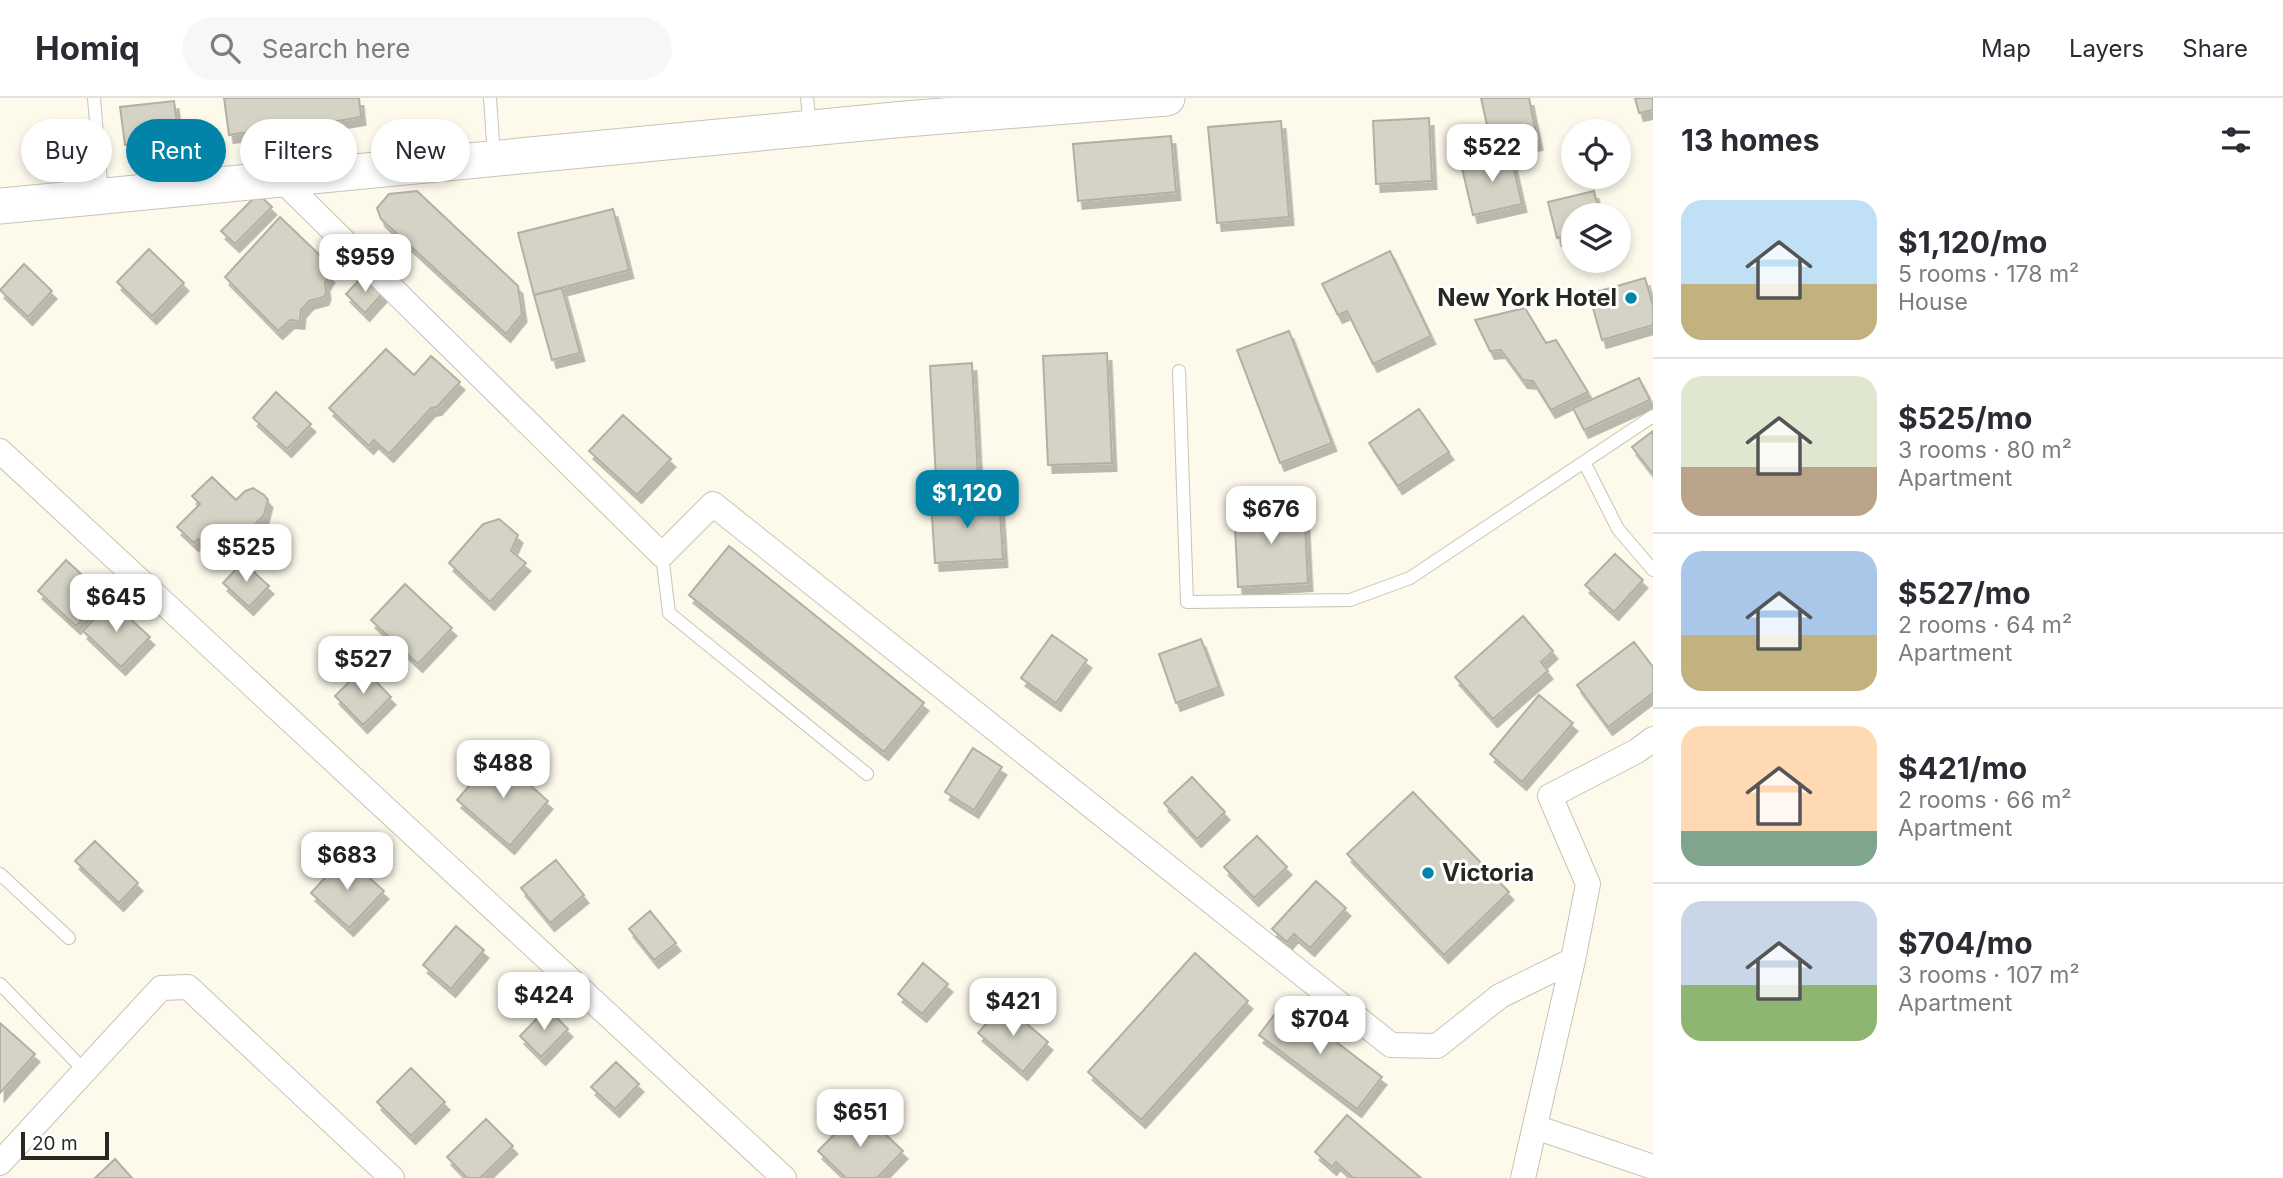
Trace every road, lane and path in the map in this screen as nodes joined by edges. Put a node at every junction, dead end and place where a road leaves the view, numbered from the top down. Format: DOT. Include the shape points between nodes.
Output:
graph roads {
  1 [pos="94,98"];
  2 [pos="490,98"];
  3 [pos="1167,98"];
  4 [pos="808,113"];
  5 [pos="494,160"];
  6 [pos="357,173"];
  7 [pos="258,182"];
  8 [pos="284,182"];
  9 [pos="102,195"];
  10 [pos="0,206"];
  11 [pos="1179,371"];
  12 [pos="1653,416"];
  13 [pos="0,451"];
  14 [pos="1584,462"];
  15 [pos="663,555"];
  16 [pos="1653,570"];
  17 [pos="1653,739"];
  18 [pos="867,774"];
  19 [pos="0,874"];
  20 [pos="69,939"];
  21 [pos="1573,960"];
  22 [pos="0,984"];
  23 [pos="85,1071"];
  24 [pos="1535,1127"];
  25 [pos="0,1163"];
  26 [pos="1653,1167"];
  27 [pos="392,1178"];
  28 [pos="784,1178"];
  29 [pos="1523,1178"];
  1 -- 9 [label="lane"];
  2 -- 5 [label="lane"];
  3 -- 4 [label="street" via="905,114"];
  4 -- 5 [label="street"];
  5 -- 6 [label="street"];
  7 -- 9 [label="street"];
  8 -- 15 [label="street"];
  9 -- 10 [label="street"];
  11 -- 14 [label="lane" via="1187,602 1350,600 1410,578"];
  12 -- 14 [label="lane"];
  13 -- 28 [label="street"];
  14 -- 16 [label="lane" via="1618,529"];
  15 -- 18 [label="lane" via="668,613"];
  15 -- 21 [label="street" via="713,504 1391,1045 1437,1046 1500,996"];
  17 -- 21 [label="street" via="1550,796 1588,884"];
  19 -- 20 [label="lane"];
  21 -- 24 [label="street"];
  22 -- 23 [label="lane"];
  23 -- 25 [label="street"];
  23 -- 27 [label="street" via="161,988 188,987"];
  24 -- 26 [label="street"];
  24 -- 29 [label="street"];
}
